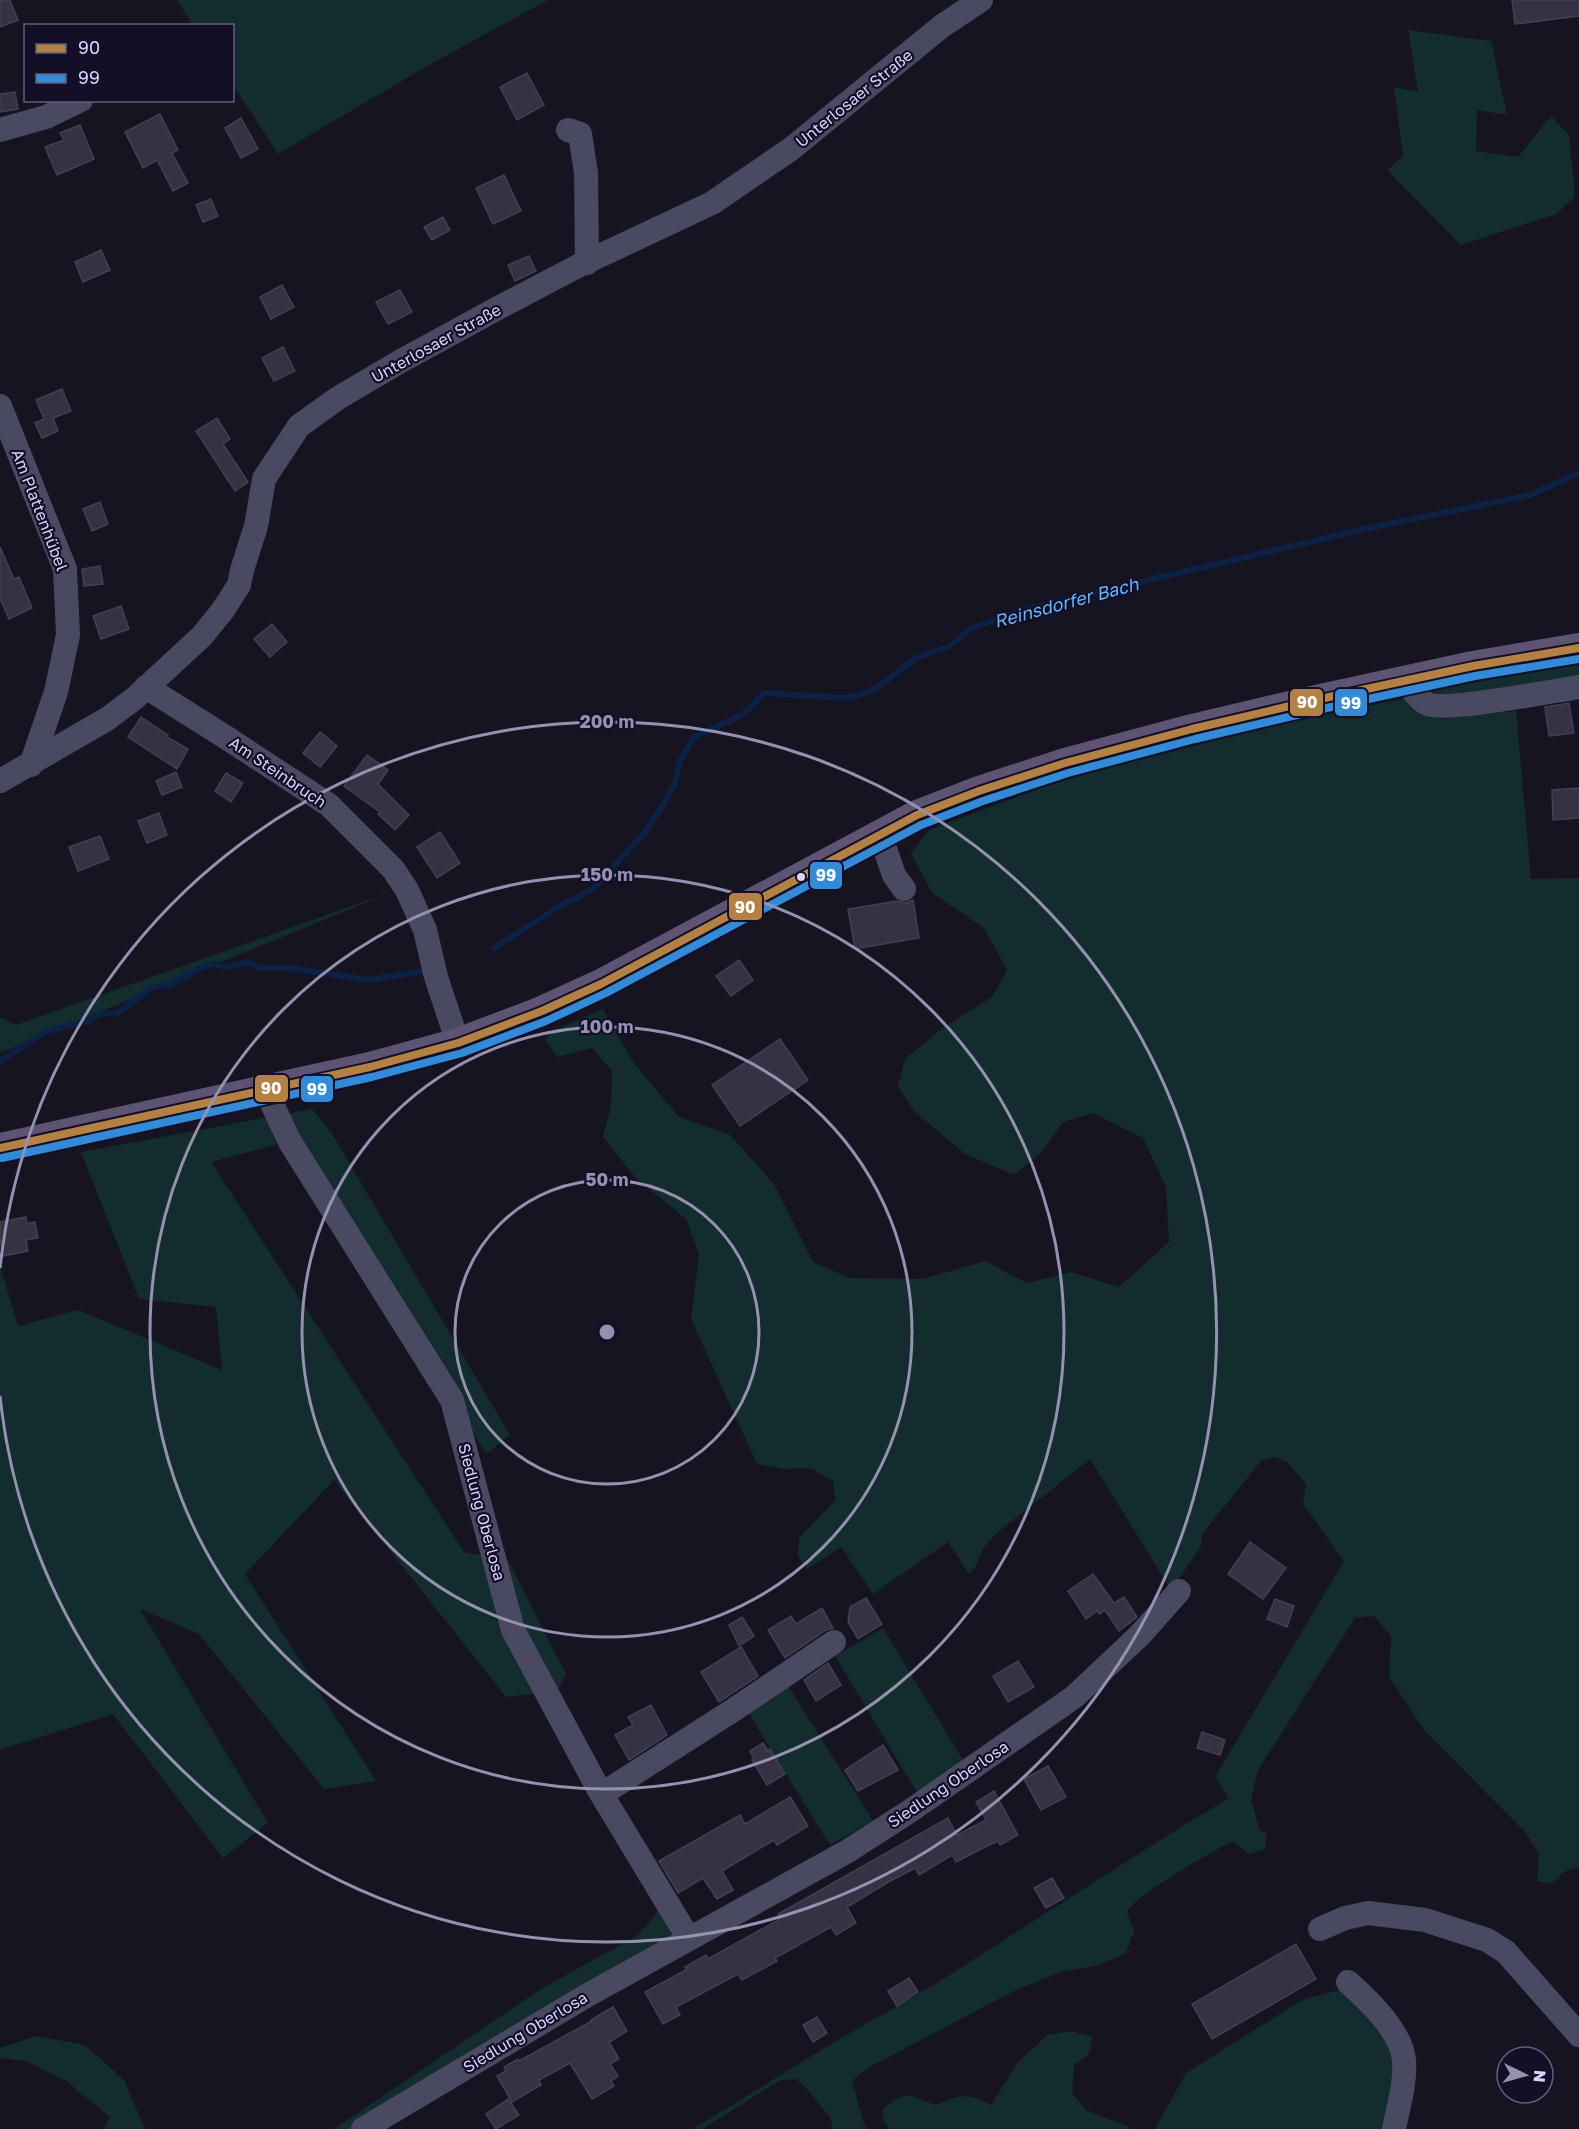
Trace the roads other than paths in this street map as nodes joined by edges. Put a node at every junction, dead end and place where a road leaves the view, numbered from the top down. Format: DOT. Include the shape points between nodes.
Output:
graph roads {
  1 [pos="981,0"];
  2 [pos="77,102"];
  3 [pos="0,130"];
  4 [pos="567,130"];
  5 [pos="586,262"];
  6 [pos="0,406"];
  7 [pos="5,431"];
  8 [pos="1579,648"];
  9 [pos="1405,681"];
  10 [pos="146,687"];
  11 [pos="1579,687"];
  12 [pos="31,765"];
  13 [pos="0,781"];
  14 [pos="880,834"];
  15 [pos="904,889"];
  16 [pos="458,1043"];
  17 [pos="266,1091"];
  18 [pos="0,1148"];
  19 [pos="1179,1592"];
  20 [pos="834,1642"];
  21 [pos="602,1794"];
  22 [pos="1320,1929"];
  23 [pos="689,1939"];
  24 [pos="1348,1982"];
  25 [pos="1579,2035"];
  26 [pos="363,2129"];
  27 [pos="1394,2129"];
  1 -- 5 [label="street, Unterlosaer Straße" via="942,26 792,149 712,203"];
  2 -- 3 [label="street" via="46,117"];
  4 -- 5 [label="street" via="580,134 586,173"];
  5 -- 10 [label="street, Unterlosaer Straße" via="401,361 298,426 264,479 256,526 239,585 202,636"];
  6 -- 7 [label="street, Am Plattenhübel"];
  7 -- 12 [label="street, Am Plattenhübel" via="65,569 68,635 56,692"];
  8 -- 9 [label="main road"];
  9 -- 11 [label="street" via="1430,705 1472,703"];
  9 -- 14 [label="main road" via="1204,726 1065,763 969,795"];
  10 -- 12 [label="street, Unterlosaer Straße" via="107,719"];
  10 -- 16 [label="street, Am Steinbruch" via="329,805 393,869 425,930"];
  12 -- 13 [label="street, Unterlosaer Straße"];
  14 -- 15 [label="street" via="894,875"];
  14 -- 16 [label="main road" via="601,984"];
  16 -- 17 [label="main road"];
  17 -- 18 [label="main road"];
  17 -- 21 [label="street, Siedlung Oberlosa" via="290,1142 452,1400 513,1630"];
  19 -- 23 [label="street, Siedlung Oberlosa" via="1074,1697 866,1840"];
  20 -- 21 [label="street"];
  21 -- 23 [label="street, Siedlung Oberlosa"];
  22 -- 25 [label="street" via="1368,1913 1425,1920 1487,1940 1506,1952"];
  23 -- 26 [label="street, Siedlung Oberlosa"];
  24 -- 27 [label="street" via="1380,2014 1401,2048 1404,2062"];
}
